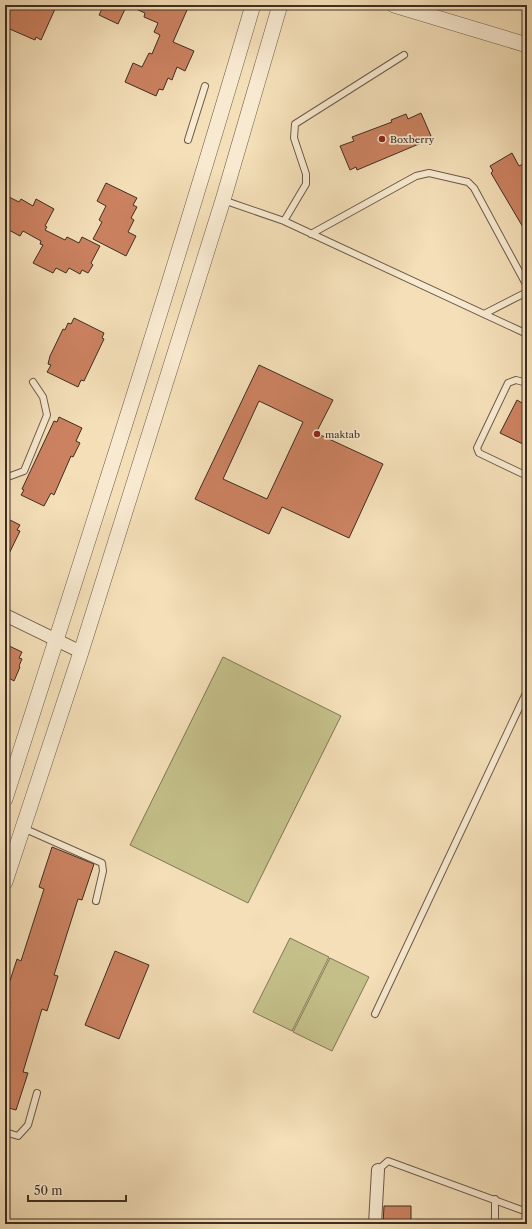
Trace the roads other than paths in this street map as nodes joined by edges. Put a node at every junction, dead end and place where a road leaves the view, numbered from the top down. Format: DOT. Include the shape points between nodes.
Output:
graph roads {
  1 [pos="253,5"];
  2 [pos="280,5"];
  3 [pos="394,5"];
  4 [pos="527,46"];
  5 [pos="404,55"];
  6 [pos="205,86"];
  7 [pos="188,140"];
  8 [pos="223,200"];
  9 [pos="284,221"];
  10 [pos="311,234"];
  11 [pos="527,286"];
  12 [pos="527,292"];
  13 [pos="484,314"];
  14 [pos="527,334"];
  15 [pos="33,382"];
  16 [pos="527,383"];
  17 [pos="527,476"];
  18 [pos="5,478"];
  19 [pos="5,614"];
  20 [pos="57,641"];
  21 [pos="82,652"];
  22 [pos="527,691"];
  23 [pos="9,774"];
  24 [pos="5,799"];
  25 [pos="23,828"];
  26 [pos="5,882"];
  27 [pos="96,901"];
  28 [pos="375,1014"];
  29 [pos="37,1093"];
  30 [pos="5,1132"];
  31 [pos="378,1170"];
  32 [pos="495,1199"];
  33 [pos="527,1212"];
  34 [pos="375,1224"];
  35 [pos="495,1224"];
  1 -- 20 [label="street"];
  2 -- 8 [label="street"];
  3 -- 4 [label="street"];
  5 -- 9 [label="lane" via="295,124 294,138 306,174 306,184"];
  6 -- 7 [label="lane"];
  8 -- 9 [label="lane"];
  8 -- 21 [label="street"];
  9 -- 10 [label="lane"];
  10 -- 11 [label="lane" via="416,176 429,173 468,182 474,188"];
  10 -- 13 [label="lane"];
  12 -- 13 [label="lane"];
  13 -- 14 [label="lane"];
  15 -- 18 [label="lane" via="44,398 48,415 24,471"];
  16 -- 17 [label="lane" via="516,380 508,383 477,448 479,453"];
  19 -- 20 [label="street"];
  20 -- 21 [label="street"];
  20 -- 23 [label="street"];
  21 -- 25 [label="street"];
  22 -- 28 [label="lane"];
  23 -- 24 [label="street"];
  25 -- 26 [label="street"];
  25 -- 27 [label="lane" via="102,863 103,871"];
  29 -- 30 [label="lane" via="28,1125 18,1136"];
  31 -- 32 [label="lane" via="388,1161"];
  31 -- 34 [label="street"];
  32 -- 33 [label="lane"];
  32 -- 35 [label="lane"];
}
